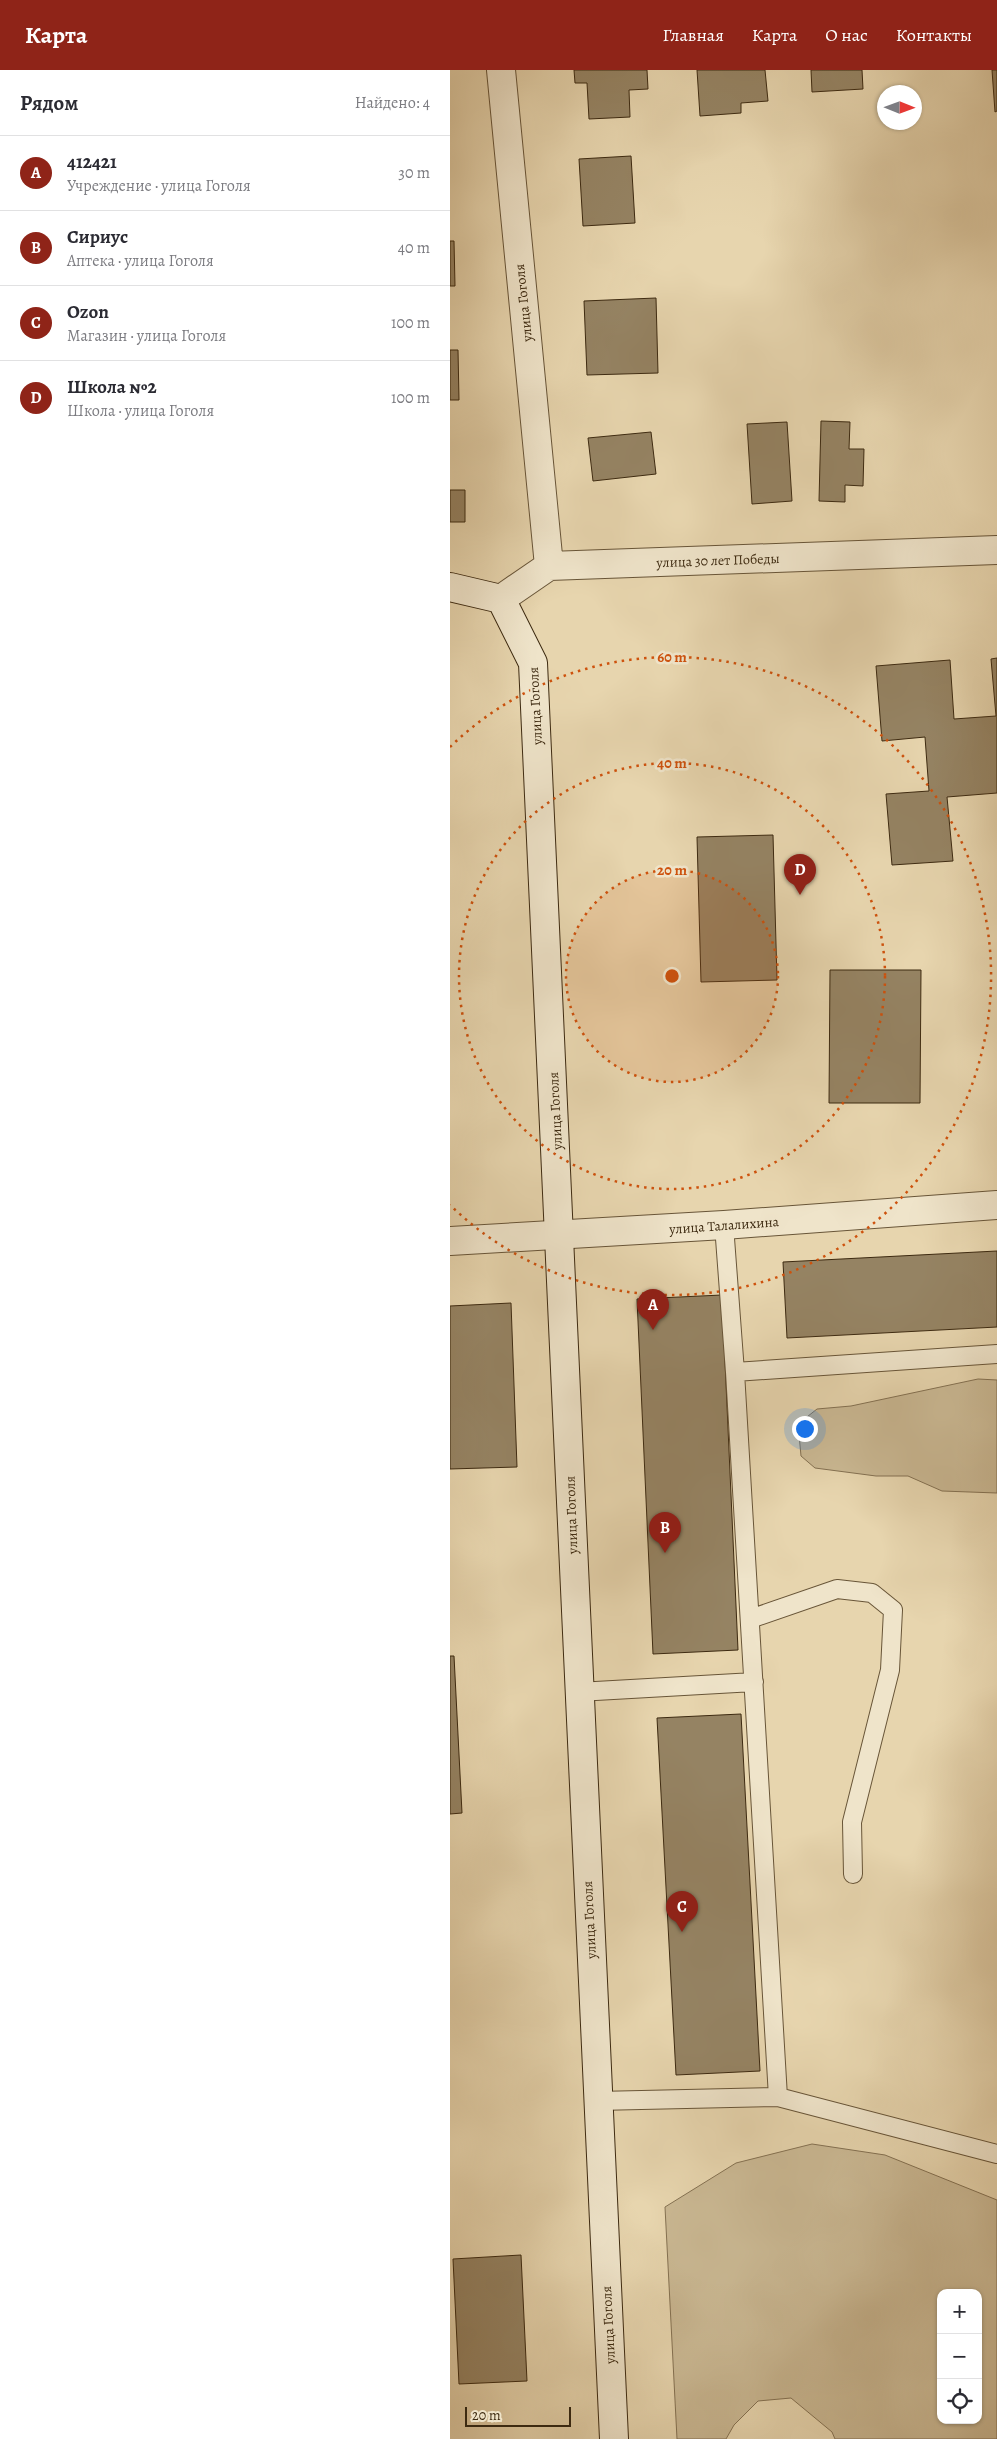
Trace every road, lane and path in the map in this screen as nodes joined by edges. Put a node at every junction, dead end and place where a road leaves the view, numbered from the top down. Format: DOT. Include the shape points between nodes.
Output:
graph roads {
  1 [pos="501,70"];
  2 [pos="997,550"];
  3 [pos="549,566"];
  4 [pos="450,587"];
  5 [pos="501,600"];
  6 [pos="997,1205"];
  7 [pos="724,1226"];
  8 [pos="560,1234"];
  9 [pos="450,1241"];
  10 [pos="997,1354"];
  11 [pos="736,1372"];
  12 [pos="750,1619"];
  13 [pos="754,1682"];
  14 [pos="578,1692"];
  15 [pos="853,1874"];
  16 [pos="778,2097"];
  17 [pos="597,2101"];
  18 [pos="997,2154"];
  19 [pos="614,2439"];
  1 -- 3 [label="street, улица Гоголя"];
  2 -- 3 [label="street, улица 30 лет Победы"];
  3 -- 5 [label="street"];
  4 -- 5 [label="street"];
  5 -- 8 [label="street, улица Гоголя" via="533,663"];
  6 -- 7 [label="street, улица Талалихина"];
  7 -- 8 [label="street, улица Талалихина"];
  7 -- 11 [label="lane"];
  8 -- 9 [label="street, улица Талалихина"];
  8 -- 14 [label="street, улица Гоголя"];
  10 -- 11 [label="lane"];
  11 -- 12 [label="lane"];
  12 -- 13 [label="lane"];
  12 -- 15 [label="lane" via="837,1589 872,1592 893,1610 890,1670 852,1822"];
  13 -- 14 [label="lane"];
  13 -- 16 [label="lane"];
  14 -- 17 [label="street, улица Гоголя"];
  16 -- 17 [label="lane"];
  16 -- 18 [label="lane"];
  17 -- 19 [label="street, улица Гоголя"];
}
